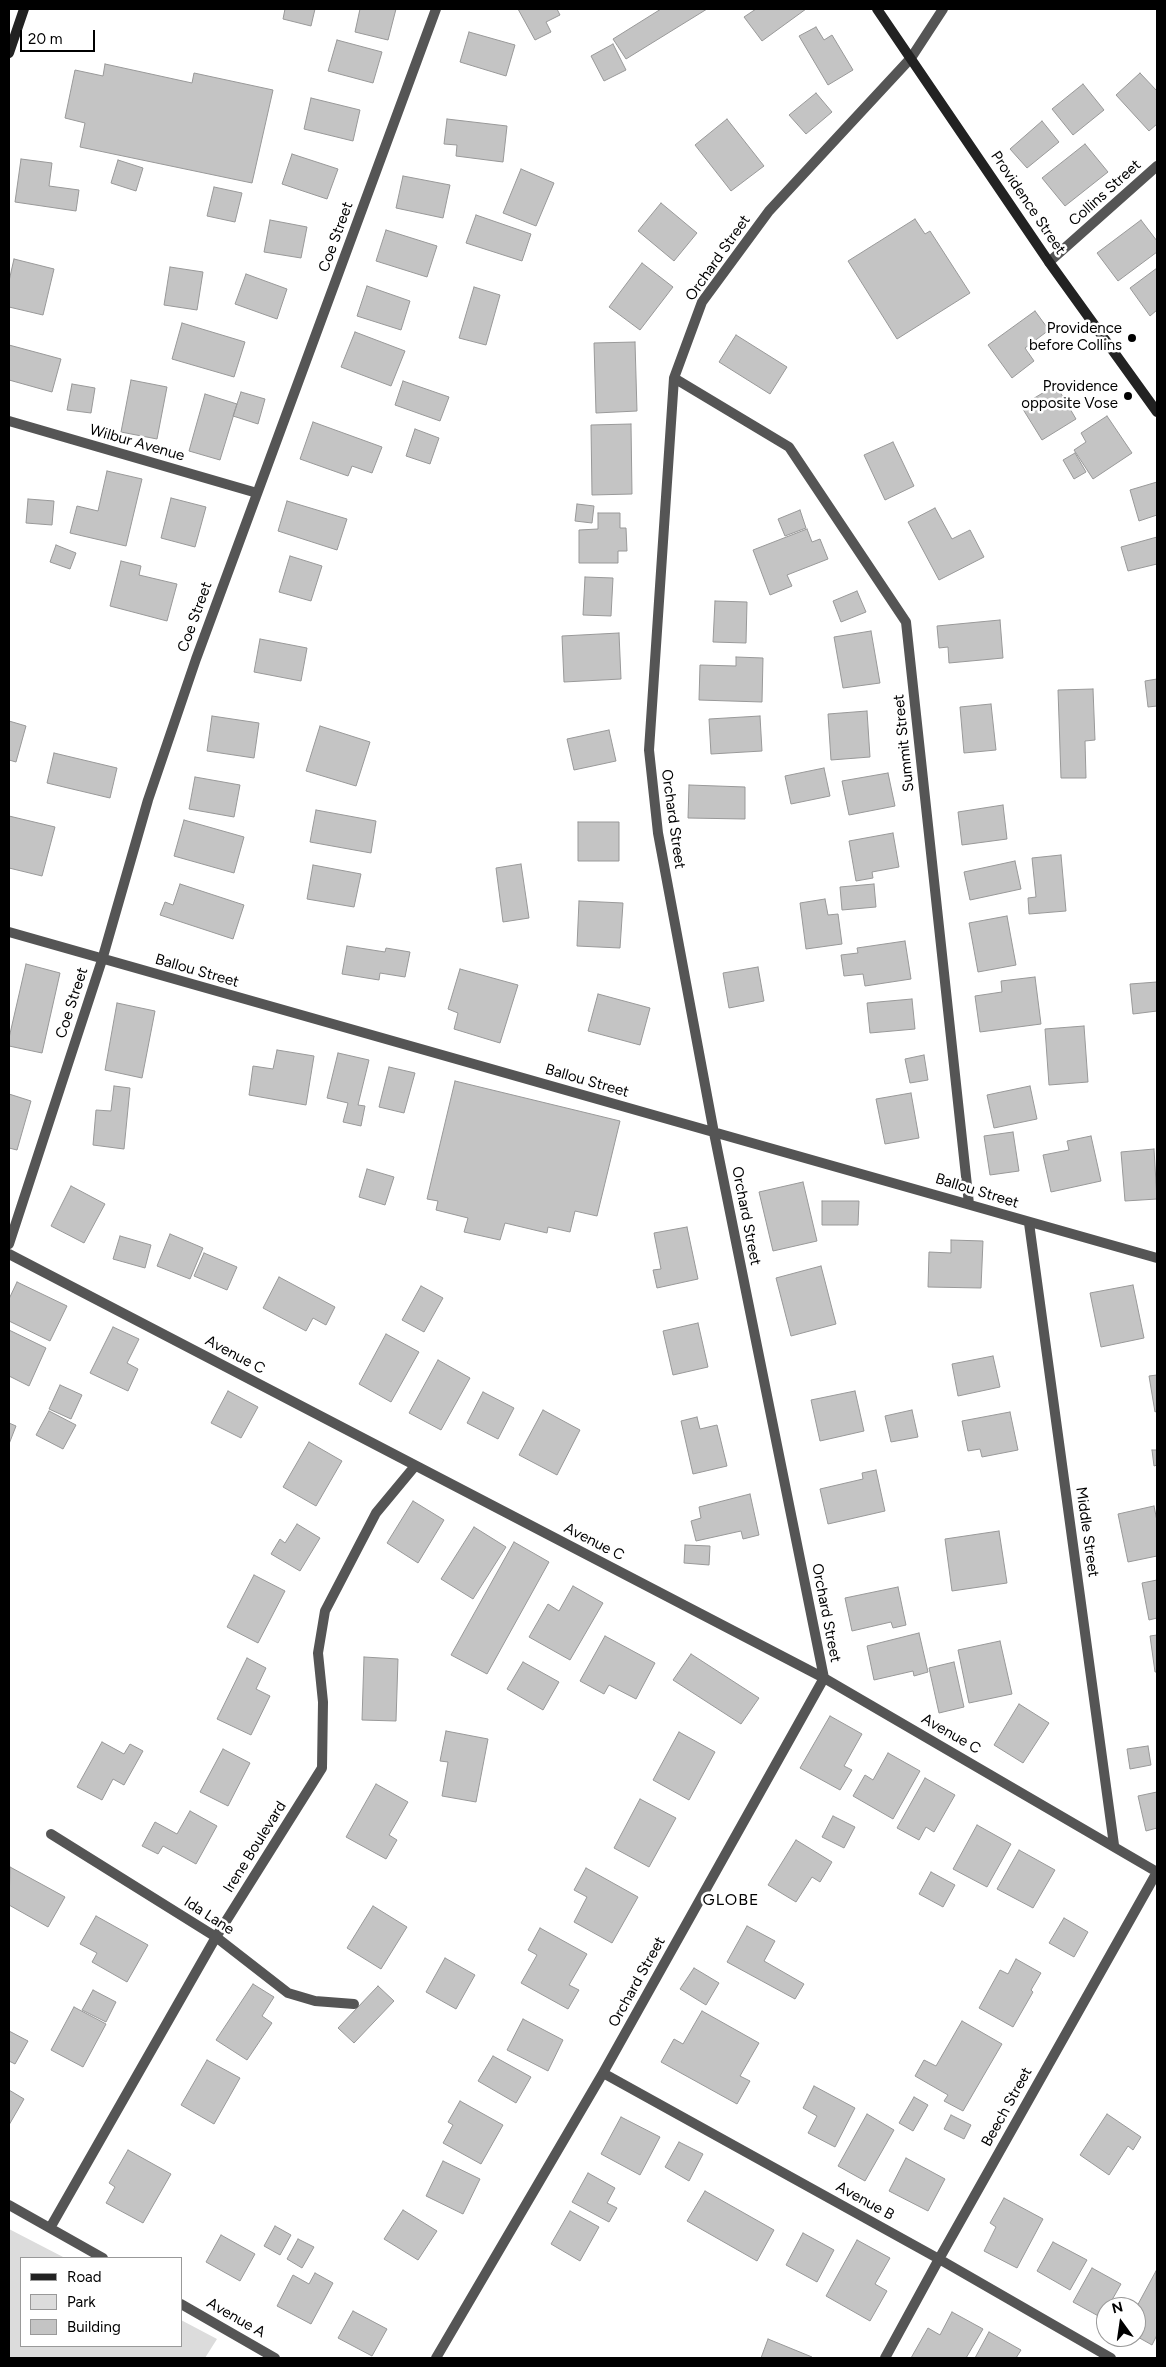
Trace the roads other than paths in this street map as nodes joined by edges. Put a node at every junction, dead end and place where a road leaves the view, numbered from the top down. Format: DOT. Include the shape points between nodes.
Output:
graph roads {
  1 [pos="24,9"];
  2 [pos="436,9"];
  3 [pos="876,9"];
  4 [pos="944,9"];
  5 [pos="9,53"];
  6 [pos="910,58"];
  7 [pos="1157,166"];
  8 [pos="1050,262"];
  9 [pos="674,378"];
  10 [pos="1157,412"];
  11 [pos="9,421"];
  12 [pos="257,493"];
  13 [pos="9,932"];
  14 [pos="102,960"];
  15 [pos="714,1132"];
  16 [pos="969,1204"];
  17 [pos="1030,1223"];
  18 [pos="9,1244"];
  19 [pos="9,1254"];
  20 [pos="1157,1258"];
  21 [pos="415,1466"];
  22 [pos="824,1678"];
  23 [pos="51,1834"];
  24 [pos="1114,1845"];
  25 [pos="1157,1872"];
  26 [pos="216,1937"];
  27 [pos="354,2004"];
  28 [pos="603,2073"];
  29 [pos="9,2205"];
  30 [pos="50,2228"];
  31 [pos="101,2257"];
  32 [pos="939,2259"];
  33 [pos="182,2305"];
  34 [pos="276,2358"];
  35 [pos="436,2358"];
  36 [pos="885,2358"];
  37 [pos="1111,2358"];
  1 -- 5 [label="main road"];
  2 -- 12 [label="street, Coe Street"];
  3 -- 6 [label="main road, Providence Street"];
  4 -- 6 [label="street, Orchard Street"];
  6 -- 8 [label="main road, Providence Street"];
  6 -- 9 [label="street, Orchard Street" via="769,211 702,302"];
  7 -- 8 [label="street, Collins Street"];
  8 -- 10 [label="main road, Providence Street"];
  9 -- 15 [label="street, Orchard Street" via="649,750 658,834"];
  9 -- 16 [label="street, Summit Street" via="789,448 906,622"];
  11 -- 12 [label="street, Wilbur Avenue"];
  12 -- 14 [label="street, Coe Street" via="148,800"];
  13 -- 14 [label="street, Ballou Street"];
  14 -- 15 [label="street, Ballou Street"];
  14 -- 18 [label="street, Coe Street"];
  15 -- 16 [label="street, Ballou Street"];
  15 -- 22 [label="street, Orchard Street"];
  16 -- 17 [label="street, Ballou Street"];
  17 -- 20 [label="street, Ballou Street"];
  17 -- 24 [label="street, Middle Street"];
  19 -- 21 [label="street, Avenue C"];
  21 -- 22 [label="street, Avenue C"];
  21 -- 26 [label="street, Irene Boulevard" via="376,1513 325,1611 318,1654 323,1702 322,1768"];
  22 -- 24 [label="street, Avenue C"];
  22 -- 28 [label="street, Orchard Street"];
  23 -- 26 [label="street, Ida Lane"];
  24 -- 25 [label="street, Avenue C"];
  25 -- 32 [label="street, Beech Street"];
  26 -- 27 [label="street, Ida Lane" via="288,1993 314,2001"];
  26 -- 30 [label="street, Irene Boulevard"];
  28 -- 32 [label="street, Avenue B"];
  28 -- 35 [label="street, Orchard Street"];
  29 -- 30 [label="street"];
  30 -- 31 [label="street"];
  32 -- 36 [label="street, Beech Street"];
  32 -- 37 [label="street, Avenue B"];
  33 -- 34 [label="street, Avenue A"];
}
